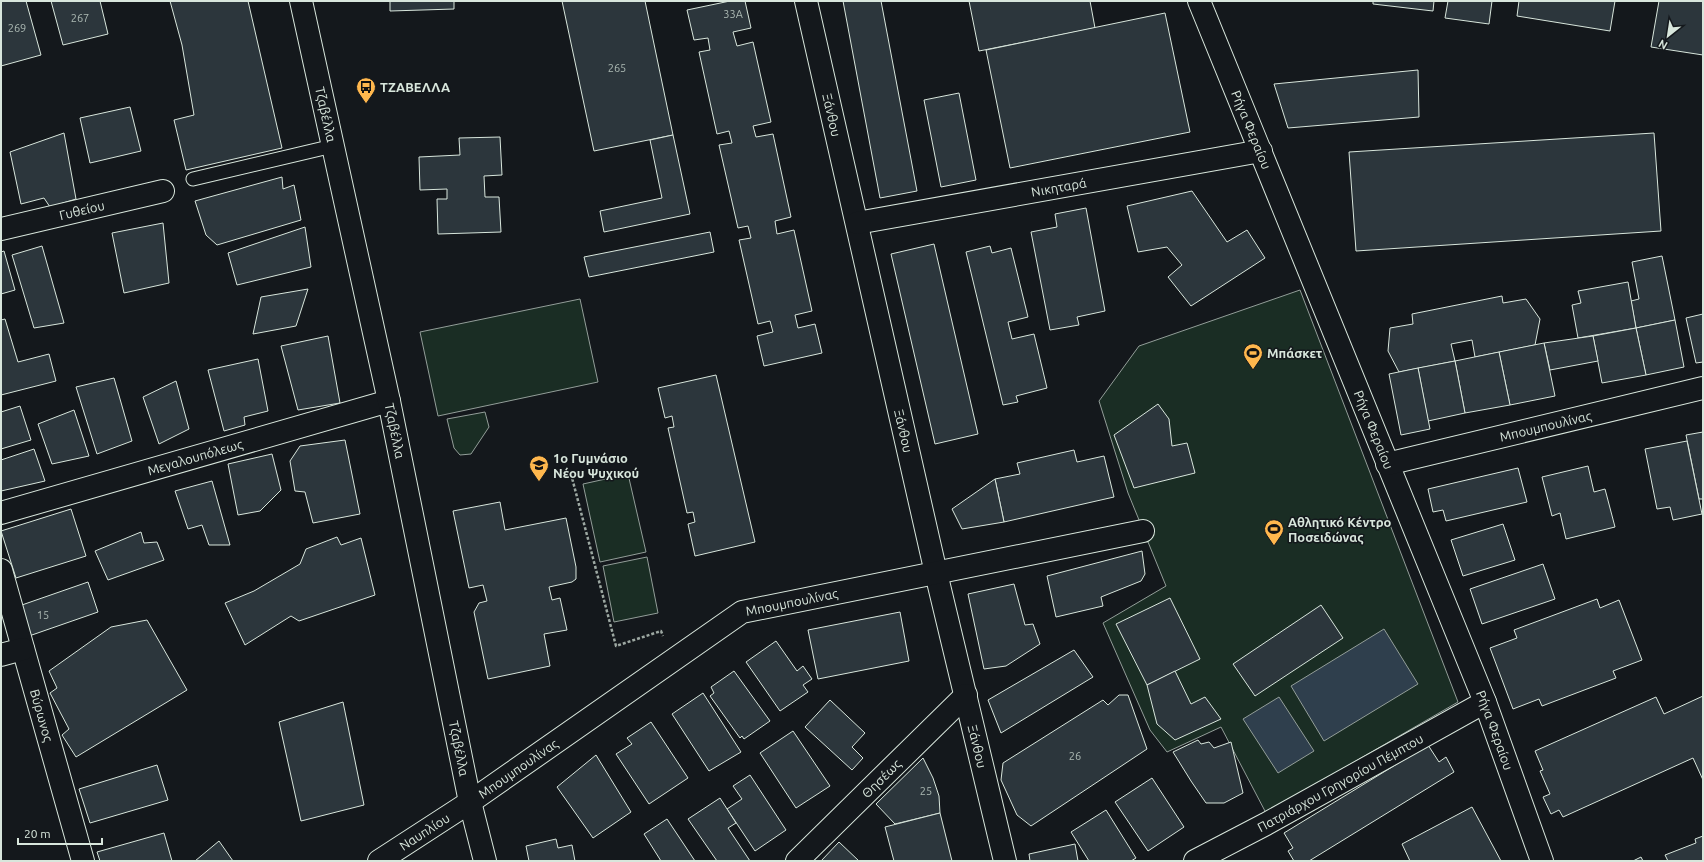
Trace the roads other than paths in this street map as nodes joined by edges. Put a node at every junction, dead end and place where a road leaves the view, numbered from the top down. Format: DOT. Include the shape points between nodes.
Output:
graph roads {
  1 [pos="301,1"];
  2 [pos="806,1"];
  3 [pos="1199,1"];
  4 [pos="333,146"];
  5 [pos="1261,152"];
  6 [pos="193,179"];
  7 [pos="163,191"];
  8 [pos="857,223"];
  9 [pos="1,229"];
  10 [pos="1703,388"];
  11 [pos="389,401"];
  12 [pos="1387,464"];
  13 [pos="1,513"];
  14 [pos="1143,530"];
  15 [pos="1,570"];
  16 [pos="936,573"];
  17 [pos="23,649"];
  18 [pos="1,655"];
  19 [pos="966,695"];
  20 [pos="1485,702"];
  21 [pos="470,802"];
  22 [pos="83,861"];
  23 [pos="379,861"];
  24 [pos="485,861"];
  25 [pos="797,861"];
  26 [pos="1005,861"];
  27 [pos="1195,861"];
  28 [pos="1542,861"];
  1 -- 4 [label="street, Τζαβέλλα"];
  2 -- 8 [label="street, Ξάνθου"];
  3 -- 5 [label="street, Ρήγα Φεραίου"];
  4 -- 6 [label="lane"];
  4 -- 11 [label="street, Τζαβέλλα"];
  5 -- 8 [label="street, Νικηταρά"];
  5 -- 12 [label="street, Ρήγα Φεραίου"];
  7 -- 9 [label="street, Γυθείου"];
  8 -- 16 [label="street, Ξάνθου"];
  10 -- 12 [label="street, Μπουμπουλίνας"];
  11 -- 13 [label="street, Μεγαλουπόλεως"];
  11 -- 21 [label="street, Τζαβέλλα"];
  12 -- 20 [label="street, Ρήγα Φεραίου"];
  14 -- 16 [label="street, Μπουμπουλίνας"];
  15 -- 17 [label="street, Βύρωνος"];
  16 -- 19 [label="street, Ξάνθου"];
  16 -- 21 [label="street, Μπουμπουλίνας" via="742,612"];
  17 -- 18 [label="street"];
  17 -- 22 [label="street, Βύρωνος"];
  19 -- 25 [label="street, Θησέως"];
  19 -- 26 [label="street, Ξάνθου"];
  20 -- 27 [label="street, Πατριάρχου Γρηγορίου Πέμπτου"];
  20 -- 28 [label="street, Ρήγα Φεραίου"];
  21 -- 23 [label="street, Ναυπλίου"];
  21 -- 24 [label="street, Τζαβέλλα"];
}
